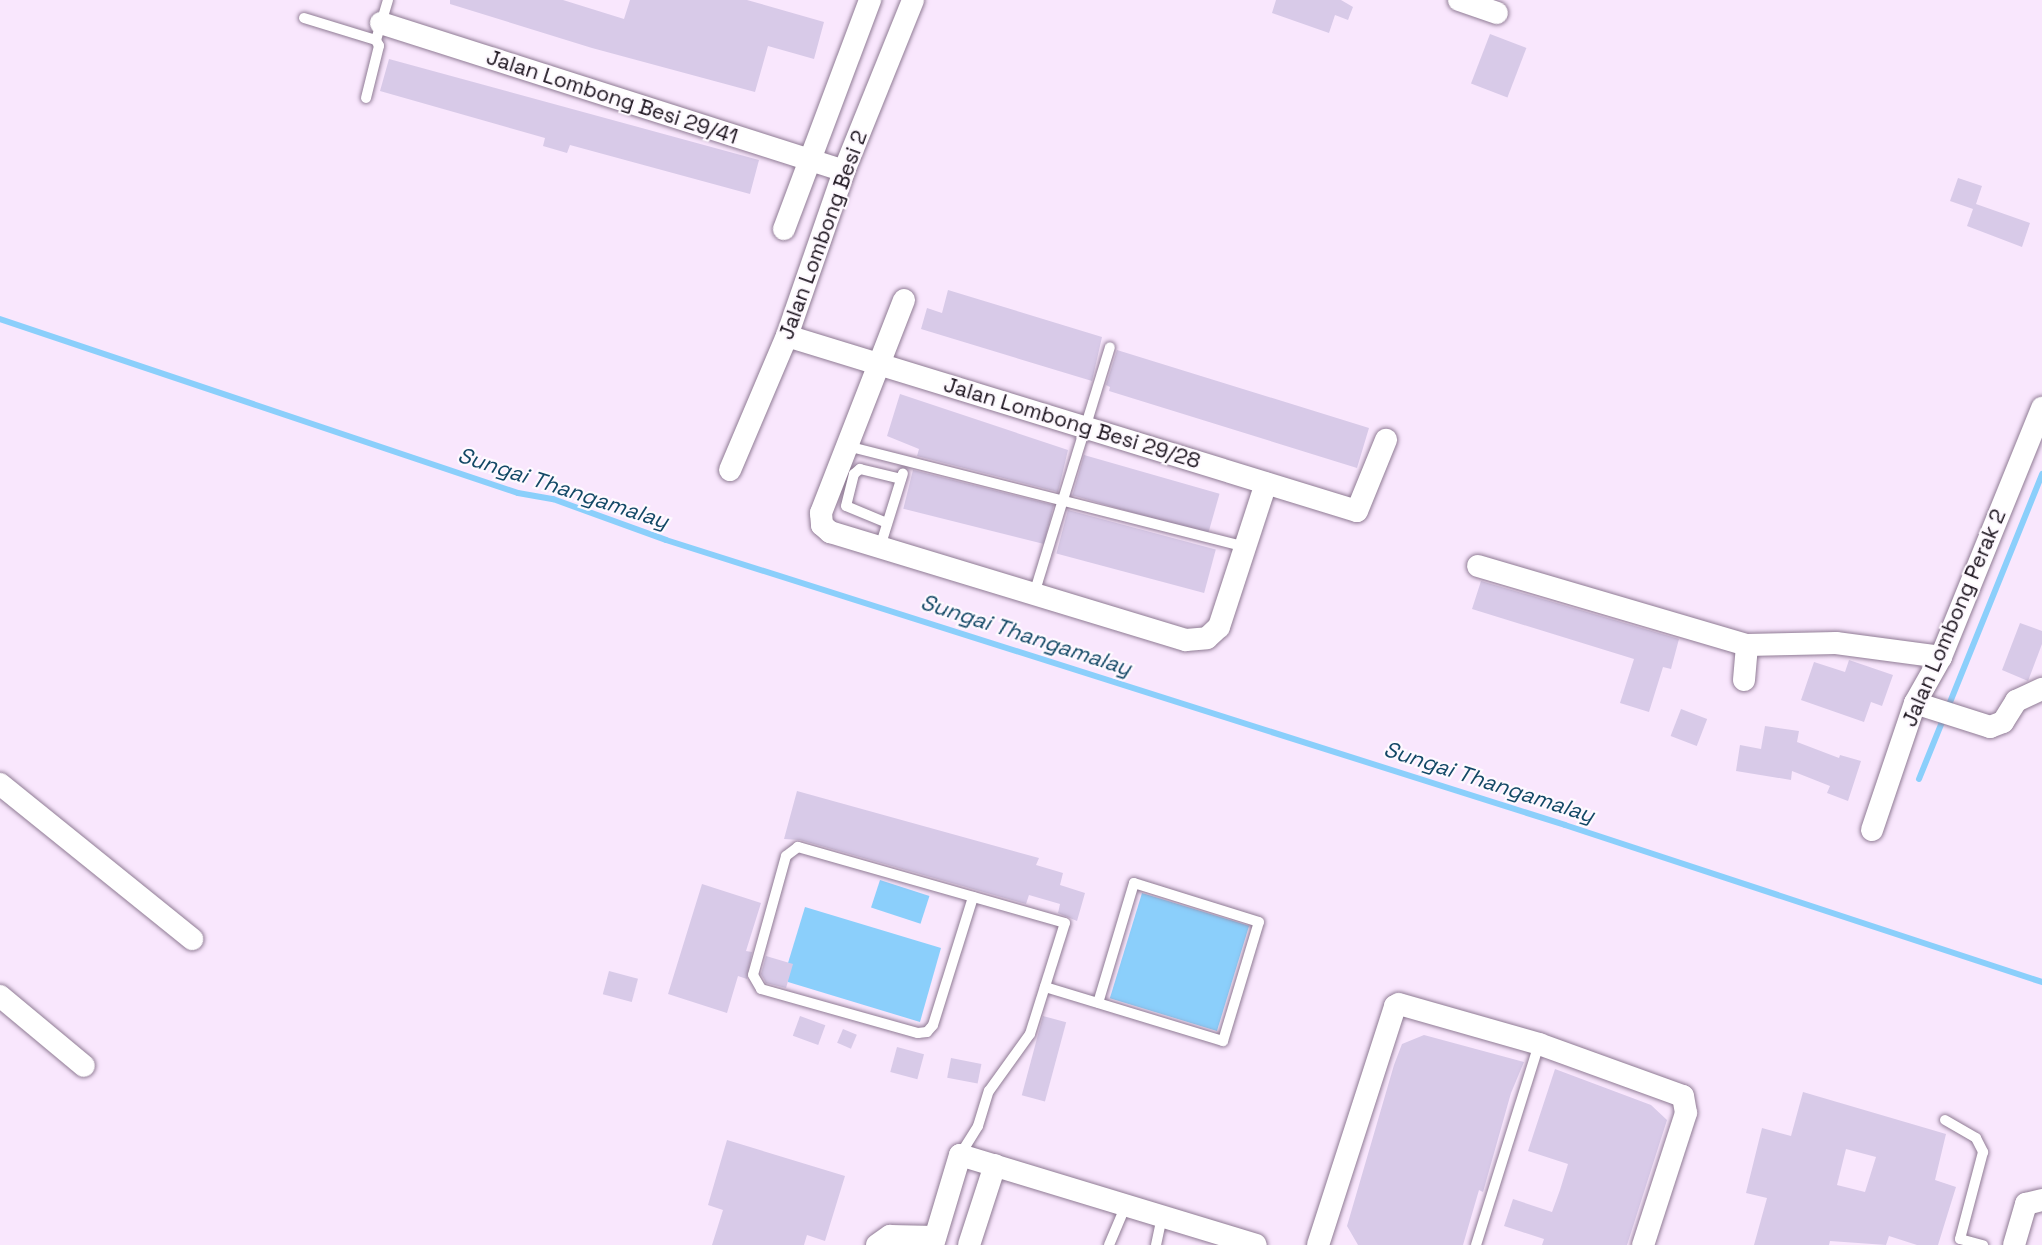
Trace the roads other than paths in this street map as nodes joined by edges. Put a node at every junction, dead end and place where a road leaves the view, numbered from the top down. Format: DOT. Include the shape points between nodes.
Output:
graph roads {
  1 [pos="388,0"];
  2 [pos="913,0"];
  3 [pos="1459,0"];
  4 [pos="865,1"];
  5 [pos="1497,13"];
  6 [pos="304,18"];
  7 [pos="378,31"];
  8 [pos="366,98"];
  9 [pos="810,160"];
  10 [pos="844,171"];
  11 [pos="784,229"];
  12 [pos="904,300"];
  13 [pos="787,336"];
  14 [pos="1110,347"];
  15 [pos="879,364"];
  16 [pos="2042,408"];
  17 [pos="1085,427"];
  18 [pos="1386,440"];
  19 [pos="847,447"];
  20 [pos="906,464"];
  21 [pos="730,470"];
  22 [pos="901,479"];
  23 [pos="1266,483"];
  24 [pos="1062,502"];
  25 [pos="887,523"];
  26 [pos="880,547"];
  27 [pos="1245,547"];
  28 [pos="1478,566"];
  29 [pos="1034,594"];
  30 [pos="1747,645"];
  31 [pos="1941,657"];
  32 [pos="1744,680"];
  33 [pos="2042,689"];
  34 [pos="1925,705"];
  35 [pos="0,784"];
  36 [pos="1872,830"];
  37 [pos="973,897"];
  38 [pos="192,939"];
  39 [pos="1045,987"];
  40 [pos="0,996"];
  41 [pos="1098,1003"];
  42 [pos="1539,1044"];
  43 [pos="84,1066"];
  44 [pos="1945,1120"];
  45 [pos="960,1155"];
  46 [pos="995,1165"];
  47 [pos="2042,1200"];
  48 [pos="1126,1205"];
  49 [pos="1162,1216"];
  50 [pos="934,1241"];
  51 [pos="877,1245"];
  52 [pos="969,1245"];
  53 [pos="1109,1245"];
  54 [pos="1156,1245"];
  55 [pos="1256,1245"];
  56 [pos="1318,1245"];
  57 [pos="1476,1245"];
  58 [pos="1643,1245"];
  59 [pos="1983,1245"];
  60 [pos="2014,1245"];
  1 -- 7 [label="lane"];
  2 -- 10 [label="street, Jalan Lombong Besi 2"];
  3 -- 5 [label="street"];
  4 -- 9 [label="street"];
  6 -- 7 [label="lane"];
  7 -- 8 [label="lane" via="379,46"];
  7 -- 9 [label="street, Jalan Lombong Besi 29/41"];
  9 -- 10 [label="street, Jalan Lombong Besi 29/41"];
  9 -- 11 [label="street"];
  10 -- 13 [label="street, Jalan Lombong Besi 2"];
  12 -- 15 [label="street"];
  13 -- 15 [label="street, Jalan Lombong Besi 29/28"];
  13 -- 21 [label="street, Jalan Lombong Besi 2"];
  14 -- 17 [label="lane"];
  15 -- 17 [label="street, Jalan Lombong Besi 29/28"];
  15 -- 19 [label="street"];
  16 -- 31 [label="street, Jalan Lombong Perak 2"];
  17 -- 23 [label="street, Jalan Lombong Besi 29/28"];
  17 -- 24 [label="lane"];
  18 -- 23 [label="street, Jalan Lombong Besi 29/28" via="1357,511"];
  19 -- 20 [label="lane"];
  19 -- 26 [label="street" via="820,513 822,525 830,532"];
  20 -- 22 [label="lane"];
  20 -- 24 [label="lane"];
  22 -- 25 [label="lane"];
  22 -- 25 [label="lane" via="860,469 854,474 846,506"];
  23 -- 27 [label="street"];
  24 -- 27 [label="lane"];
  24 -- 29 [label="lane"];
  25 -- 26 [label="lane"];
  26 -- 29 [label="street"];
  27 -- 29 [label="street" via="1219,627 1207,639 1186,640"];
  28 -- 30 [label="street"];
  30 -- 31 [label="street" via="1836,644"];
  30 -- 32 [label="street"];
  31 -- 34 [label="street, Jalan Lombong Perak 2"];
  33 -- 34 [label="street" via="2016,701 2003,722 1990,727"];
  34 -- 36 [label="street, Jalan Lombong Perak 2"];
  35 -- 38 [label="street"];
  37 -- 37 [label="lane" via="933,1025 927,1032 918,1033 761,989 754,983 753,975 790,850 798,848"];
  37 -- 39 [label="lane" via="1065,923"];
  39 -- 41 [label="lane"];
  39 -- 45 [label="lane" via="1030,1034 989,1091 978,1126"];
  40 -- 43 [label="street"];
  41 -- 41 [label="lane" via="1223,1041 1259,922 1134,883"];
  42 -- 56 [label="street" via="1395,1006"];
  42 -- 57 [label="lane"];
  42 -- 58 [label="street" via="1683,1096 1686,1113"];
  44 -- 59 [label="lane" via="1976,1138 1983,1152 1960,1239"];
  45 -- 46 [label="street"];
  45 -- 50 [label="street"];
  46 -- 48 [label="street"];
  46 -- 52 [label="street"];
  47 -- 60 [label="street" via="2026,1204"];
  48 -- 49 [label="street"];
  48 -- 53 [label="lane"];
  49 -- 54 [label="lane"];
  49 -- 55 [label="street"];
  50 -- 51 [label="street" via="890,1236"];
}
